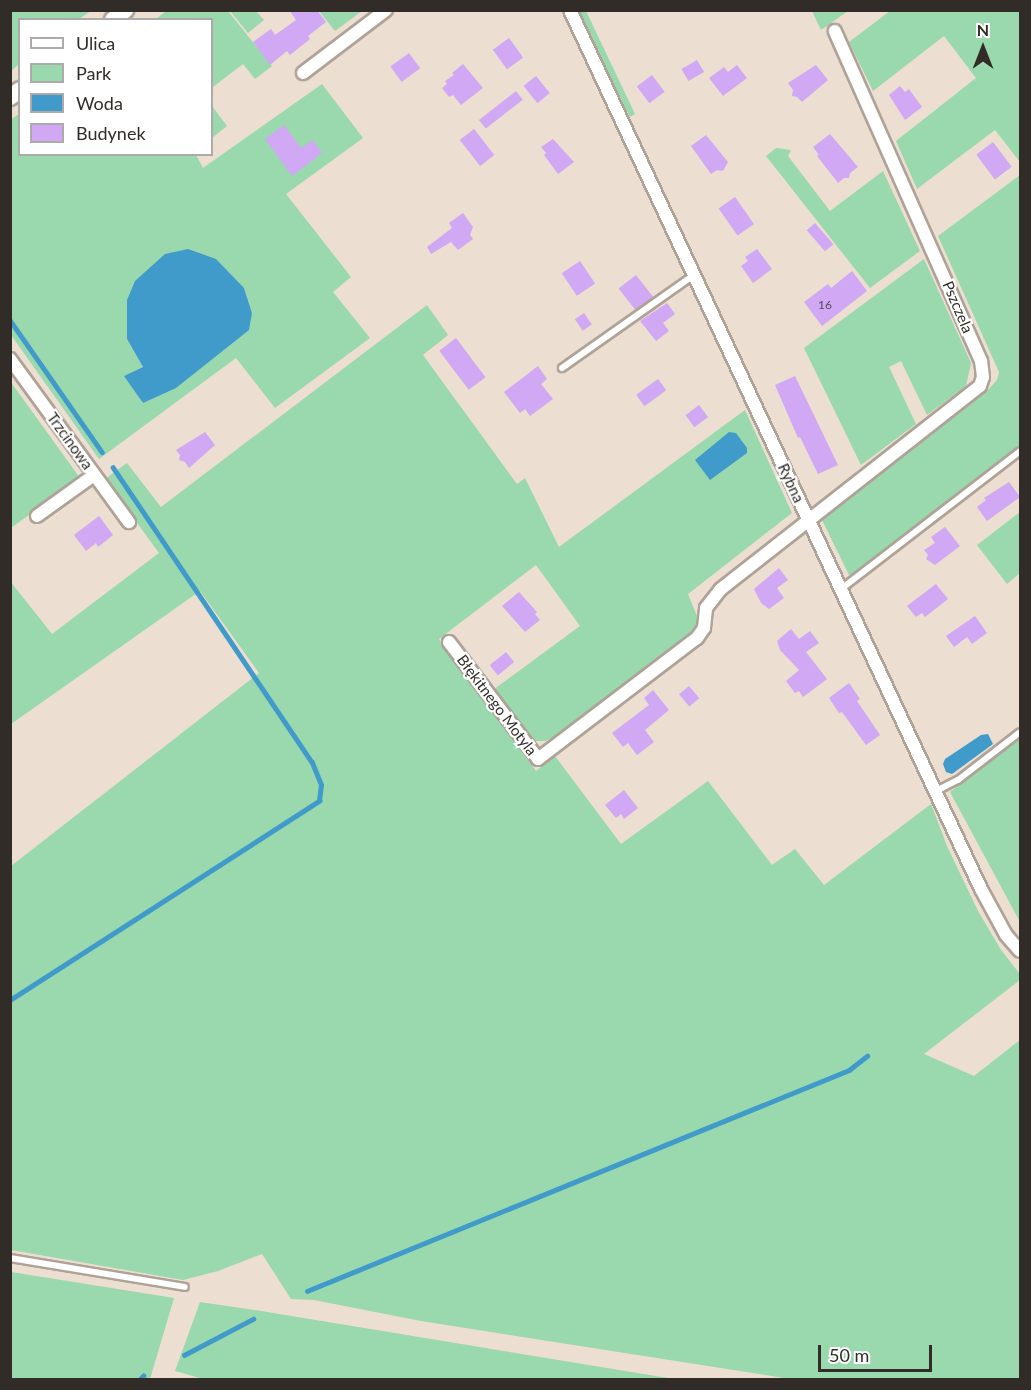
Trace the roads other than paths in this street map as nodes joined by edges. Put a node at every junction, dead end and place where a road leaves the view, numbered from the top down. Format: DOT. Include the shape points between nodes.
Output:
graph roads {
  1 [pos="386,10"];
  2 [pos="570,10"];
  3 [pos="836,31"];
  4 [pos="303,73"];
  5 [pos="694,275"];
  6 [pos="10,359"];
  7 [pos="562,368"];
  8 [pos="1020,451"];
  9 [pos="94,475"];
  10 [pos="37,516"];
  11 [pos="808,520"];
  12 [pos="129,522"];
  13 [pos="841,589"];
  14 [pos="449,642"];
  15 [pos="1020,732"];
  16 [pos="935,791"];
  17 [pos="1020,951"];
  18 [pos="10,1258"];
  19 [pos="185,1287"];
  1 -- 4 [label="street"];
  2 -- 5 [label="street, Rybna"];
  3 -- 11 [label="street, Pszczela" via="976,351 983,377 972,395"];
  5 -- 7 [label="lane"];
  5 -- 11 [label="street, Rybna"];
  6 -- 9 [label="street, Trzcinowa"];
  8 -- 13 [label="lane"];
  9 -- 10 [label="street"];
  9 -- 12 [label="street, Trzcinowa"];
  11 -- 13 [label="street, Rybna"];
  11 -- 14 [label="street, Błękitnego Motyla" via="721,589 706,608 704,627 697,638 538,759"];
  13 -- 16 [label="street, Rybna"];
  15 -- 16 [label="lane" via="958,780"];
  16 -- 17 [label="street, Rybna" via="981,890 1006,935"];
  18 -- 19 [label="lane"];
}
